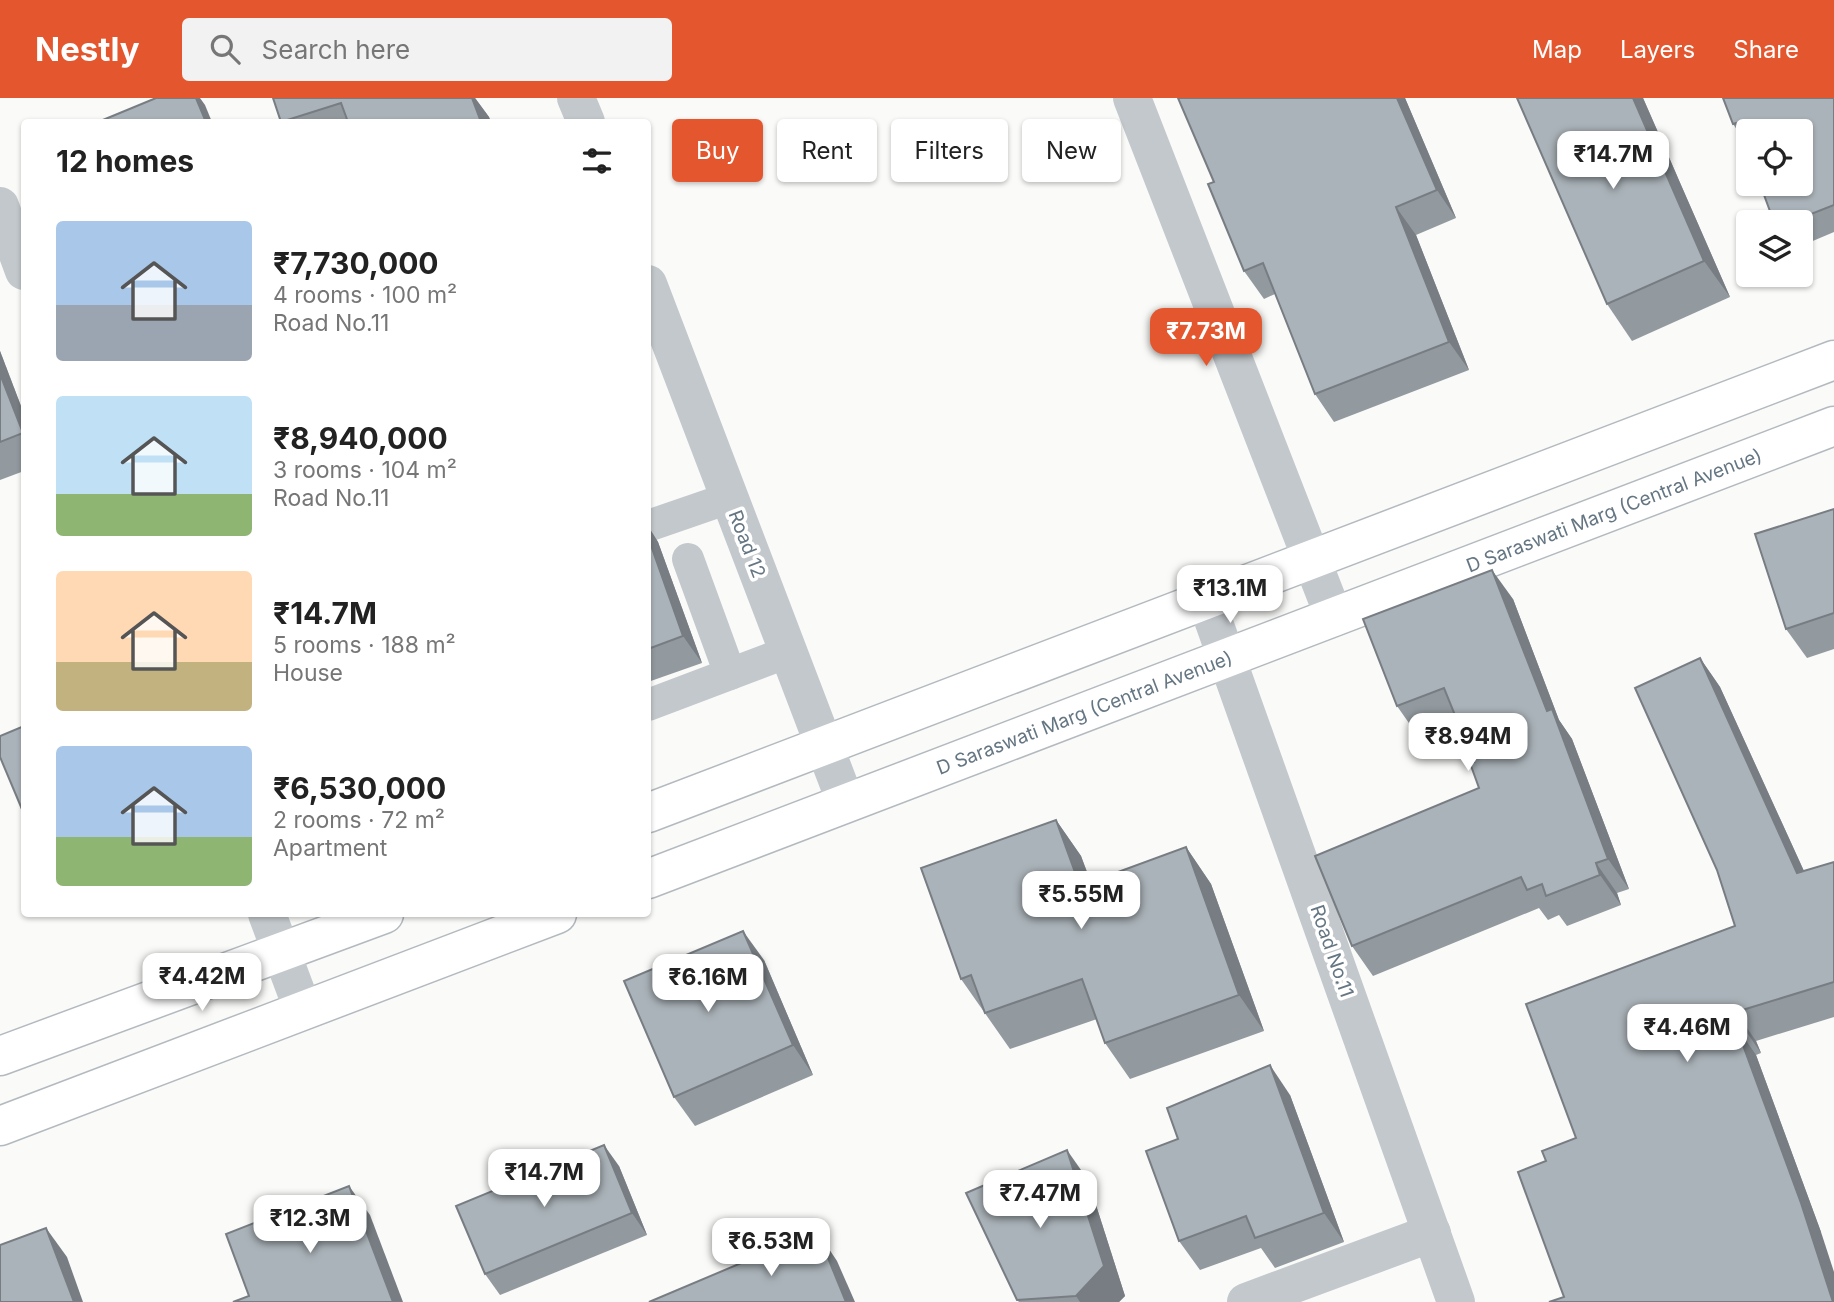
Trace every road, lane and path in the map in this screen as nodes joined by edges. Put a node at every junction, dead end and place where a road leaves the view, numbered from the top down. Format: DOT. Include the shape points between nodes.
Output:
graph roads {
  1 [pos="576,98"];
  2 [pos="1132,98"];
  3 [pos="585,119"];
  4 [pos="0,206"];
  5 [pos="21,263"];
  6 [pos="651,292"];
  7 [pos="1834,360"];
  8 [pos="1834,426"];
  9 [pos="729,498"];
  10 [pos="651,525"];
  11 [pos="688,559"];
  12 [pos="1312,559"];
  13 [pos="1206,600"];
  14 [pos="1334,617"];
  15 [pos="788,652"];
  16 [pos="1228,657"];
  17 [pos="730,674"];
  18 [pos="651,704"];
  19 [pos="824,746"];
  20 [pos="846,803"];
  21 [pos="651,812"];
  22 [pos="651,878"];
  23 [pos="268,917"];
  24 [pos="376,917"];
  25 [pos="549,917"];
  26 [pos="282,952"];
  27 [pos="303,1010"];
  28 [pos="0,1056"];
  29 [pos="0,1126"];
  30 [pos="1432,1233"];
  31 [pos="1246,1302"];
  32 [pos="1456,1302"];
  1 -- 3 [label="street"];
  2 -- 12 [label="street"];
  4 -- 5 [label="street"];
  6 -- 9 [label="street, Road 12"];
  7 -- 12 [label="main road"];
  8 -- 14 [label="main road, D Saraswati Marg (Central Avenue)"];
  9 -- 10 [label="lane"];
  9 -- 15 [label="street, Road 12"];
  11 -- 17 [label="lane"];
  12 -- 13 [label="main road"];
  12 -- 14 [label="street"];
  13 -- 16 [label="street, Road No.11"];
  13 -- 19 [label="main road"];
  14 -- 16 [label="main road, D Saraswati Marg (Central Avenue)"];
  15 -- 17 [label="lane"];
  15 -- 19 [label="street, Road 12"];
  16 -- 20 [label="main road, D Saraswati Marg (Central Avenue)"];
  16 -- 30 [label="street, Road No.11"];
  17 -- 18 [label="lane"];
  19 -- 20 [label="street, Road 12"];
  19 -- 21 [label="main road"];
  20 -- 22 [label="main road, D Saraswati Marg (Central Avenue)"];
  23 -- 26 [label="street"];
  24 -- 26 [label="main road"];
  25 -- 27 [label="main road"];
  26 -- 27 [label="street"];
  26 -- 28 [label="main road"];
  27 -- 29 [label="main road"];
  30 -- 31 [label="street"];
  30 -- 32 [label="street, Road No.11"];
}
